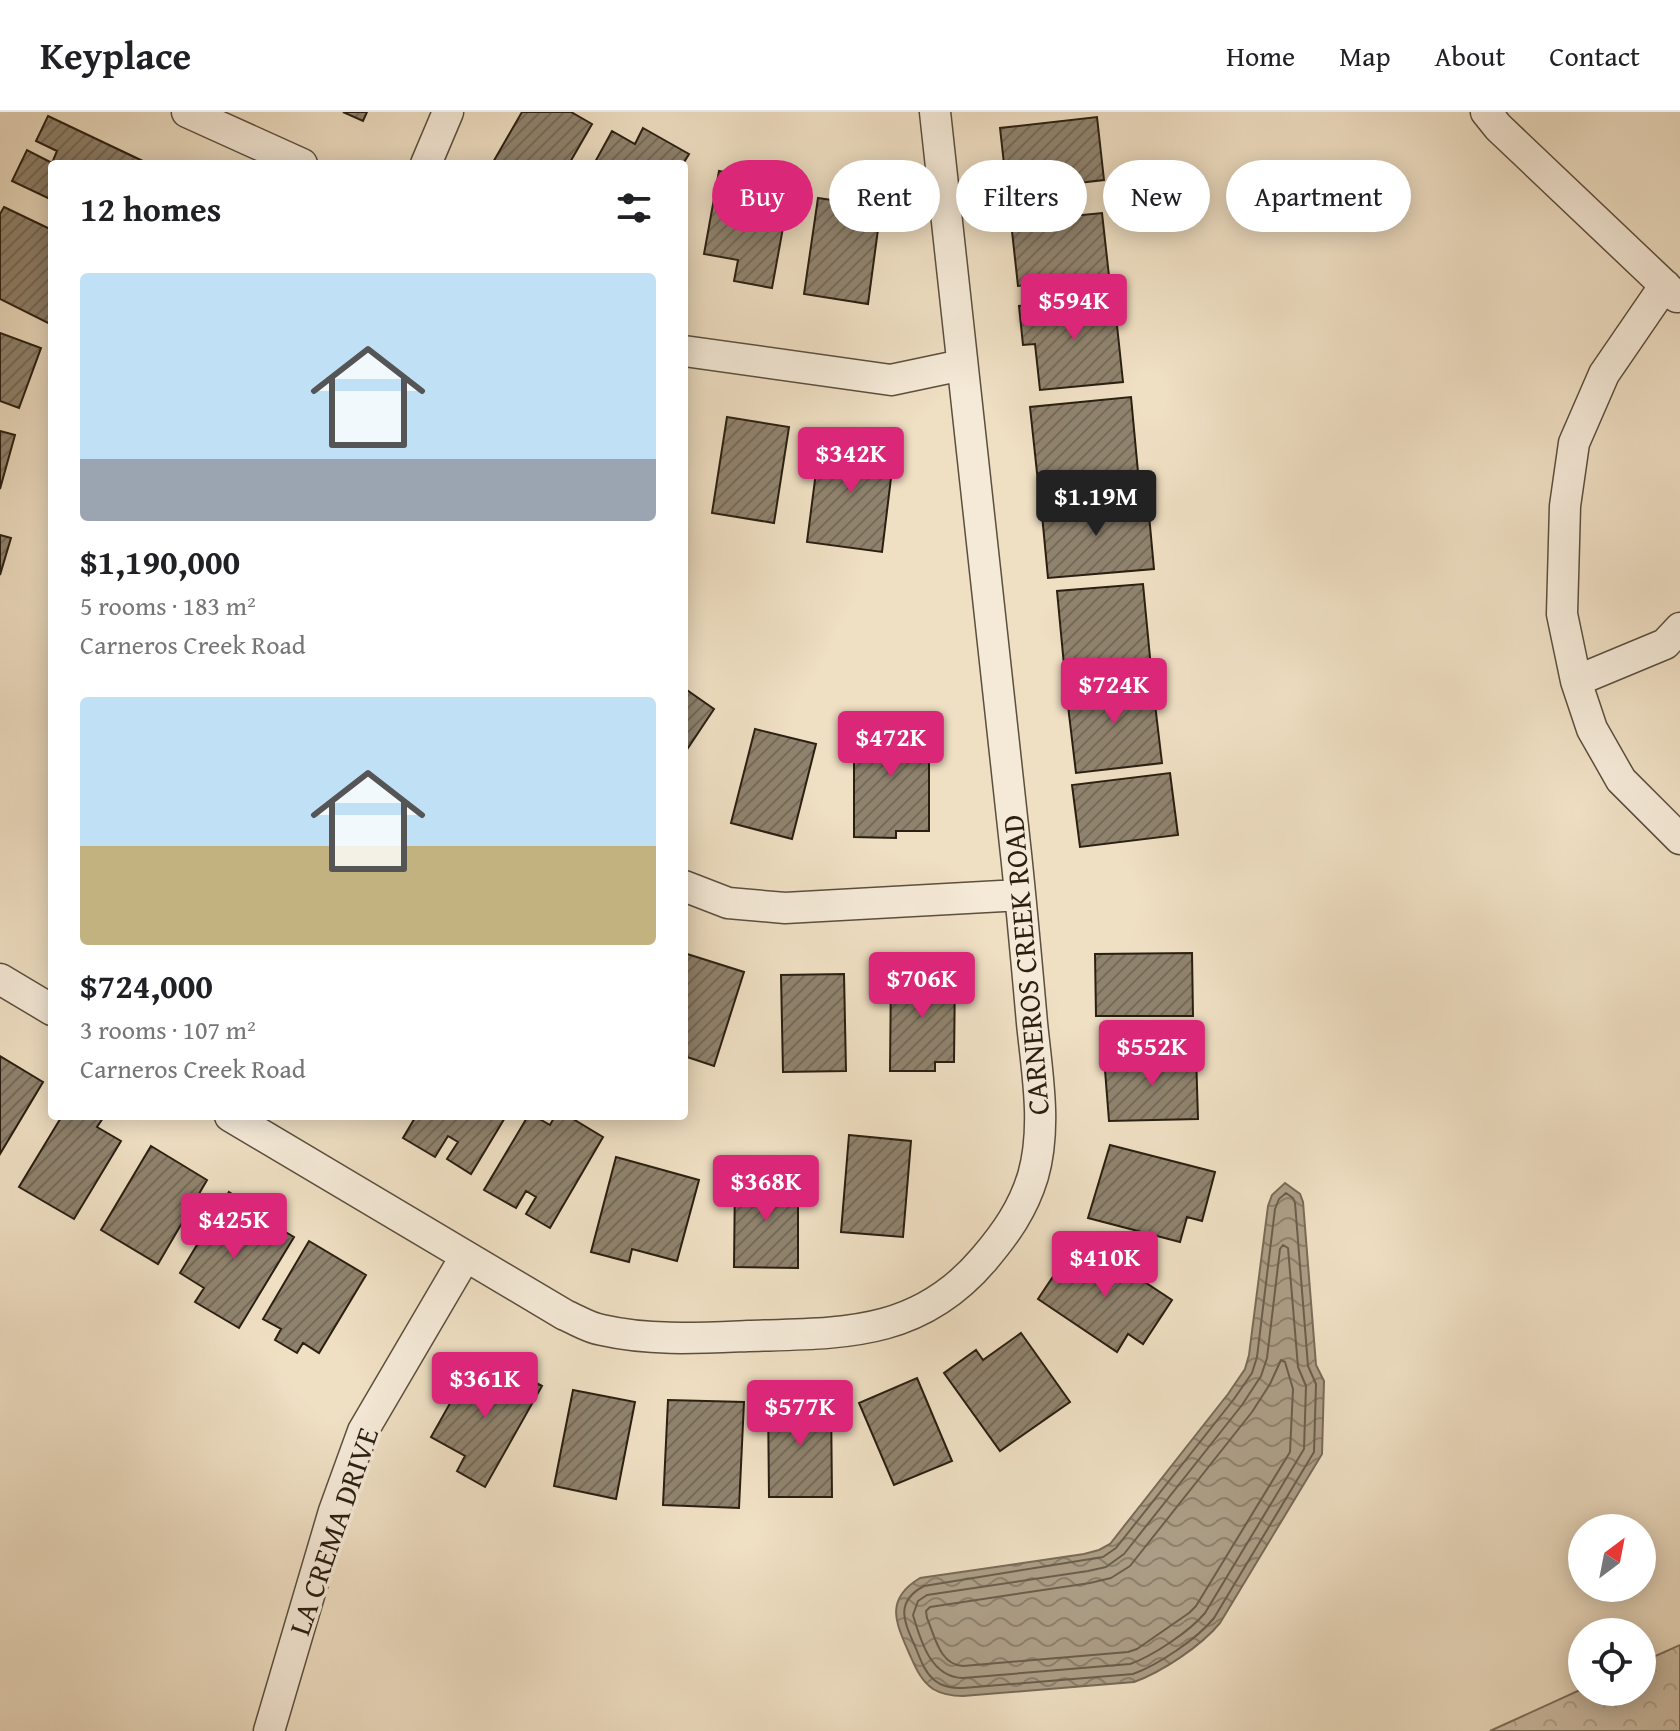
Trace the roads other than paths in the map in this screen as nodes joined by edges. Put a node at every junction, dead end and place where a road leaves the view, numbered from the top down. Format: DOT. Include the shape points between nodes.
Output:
graph roads {
  1 [pos="187,112"];
  2 [pos="448,112"];
  3 [pos="935,112"];
  4 [pos="1486,112"];
  5 [pos="293,160"];
  6 [pos="428,160"];
  7 [pos="1672,292"];
  8 [pos="688,352"];
  9 [pos="962,365"];
  10 [pos="1680,628"];
  11 [pos="1576,681"];
  12 [pos="1680,839"];
  13 [pos="688,888"];
  14 [pos="1020,895"];
  15 [pos="0,979"];
  16 [pos="48,1008"];
  17 [pos="237,1120"];
  18 [pos="465,1257"];
  19 [pos="269,1731"];
  1 -- 5 [label="street"];
  2 -- 6 [label="street"];
  3 -- 9 [label="street, CARNEROS CREEK ROAD"];
  4 -- 7 [label="street"];
  7 -- 11 [label="street" via="1604,374 1574,443 1565,506 1562,614"];
  8 -- 9 [label="street" via="891,380"];
  9 -- 14 [label="street, CARNEROS CREEK ROAD"];
  10 -- 11 [label="street" via="1665,644"];
  11 -- 12 [label="street" via="1592,729 1621,780"];
  13 -- 14 [label="street" via="728,903 785,908"];
  14 -- 18 [label="street, CARNEROS CREEK ROAD" via="1040,1101 1034,1174 1021,1211 947,1296 883,1327 844,1333 637,1335 598,1330"];
  15 -- 16 [label="street"];
  17 -- 18 [label="street, CARNEROS CREEK ROAD"];
  18 -- 19 [label="street, LA CREMA DRIVE" via="363,1431"];
}
